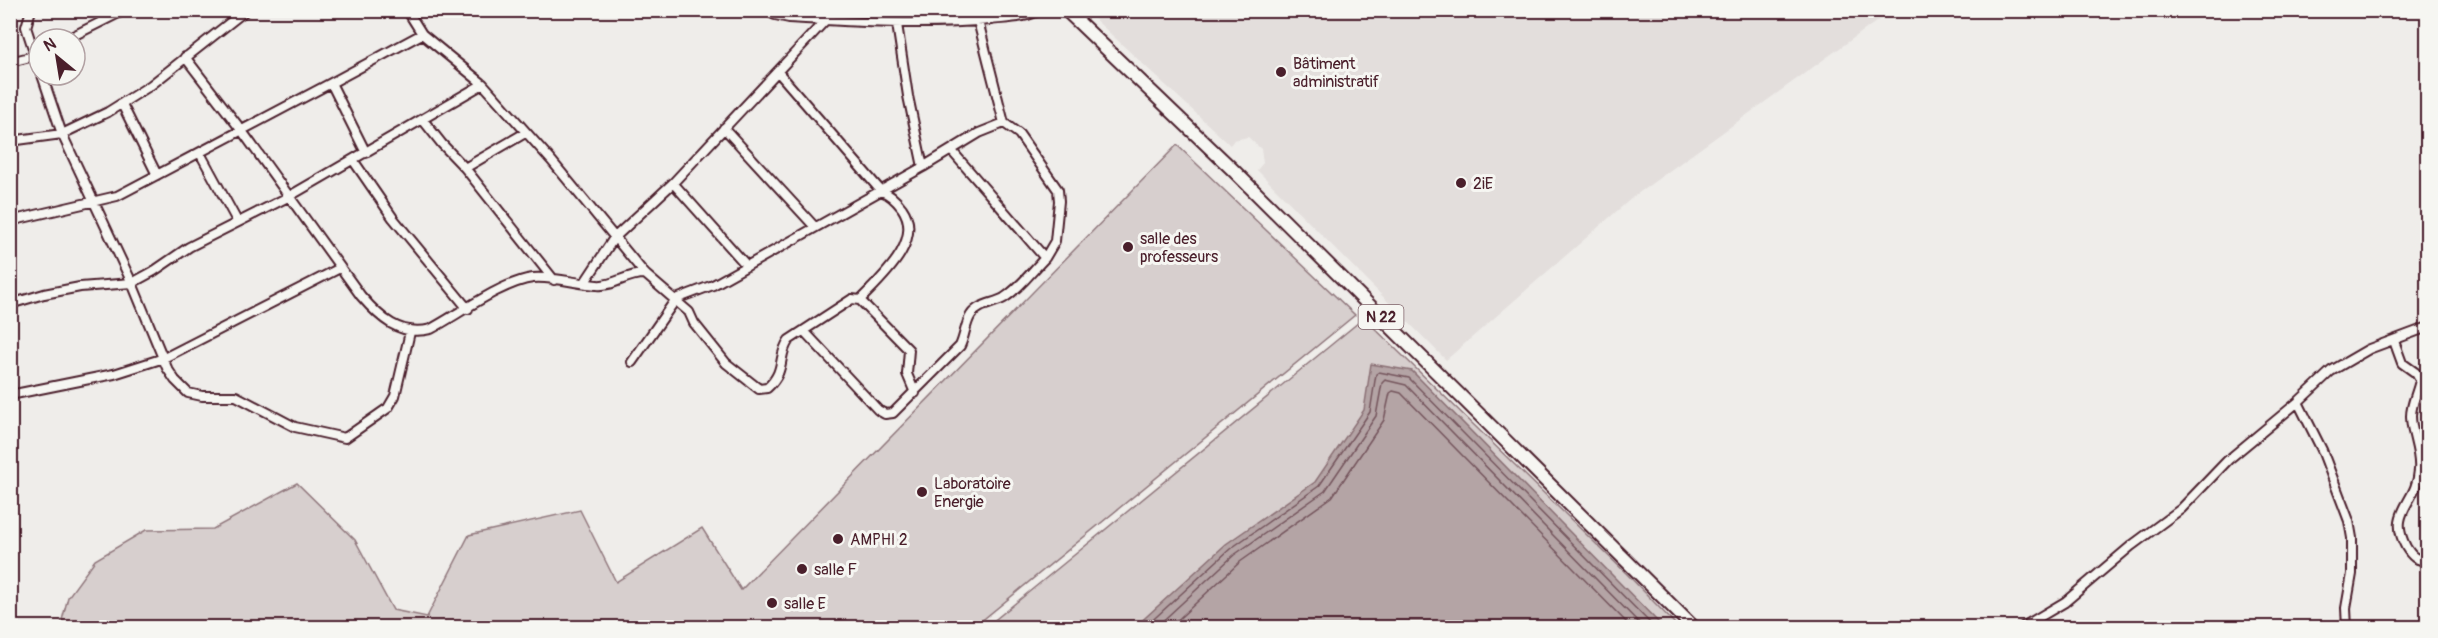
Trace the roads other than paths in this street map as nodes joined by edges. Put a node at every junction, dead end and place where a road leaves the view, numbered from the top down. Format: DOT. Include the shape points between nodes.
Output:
graph roads {
  1 [pos="31,10"];
  2 [pos="125,10"];
  3 [pos="407,10"];
  4 [pos="766,10"];
  5 [pos="835,10"];
  6 [pos="1040,10"];
  7 [pos="1066,10"];
  8 [pos="239,12"];
  9 [pos="826,20"];
  10 [pos="978,21"];
  11 [pos="897,24"];
  12 [pos="87,29"];
  13 [pos="27,30"];
  14 [pos="422,34"];
  15 [pos="184,57"];
  16 [pos="27,58"];
  17 [pos="10,62"];
  18 [pos="778,72"];
  19 [pos="331,83"];
  20 [pos="483,84"];
  21 [pos="46,87"];
  22 [pos="122,104"];
  23 [pos="423,120"];
  24 [pos="1004,123"];
  25 [pos="724,128"];
  26 [pos="242,131"];
  27 [pos="525,133"];
  28 [pos="62,134"];
  29 [pos="10,141"];
  30 [pos="951,150"];
  31 [pos="200,153"];
  32 [pos="366,153"];
  33 [pos="353,160"];
  34 [pos="923,166"];
  35 [pos="465,168"];
  36 [pos="157,175"];
  37 [pos="673,183"];
  38 [pos="880,190"];
  39 [pos="288,197"];
  40 [pos="92,201"];
  41 [pos="10,221"];
  42 [pos="237,221"];
  43 [pos="814,226"];
  44 [pos="614,238"];
  45 [pos="1045,258"];
  46 [pos="747,266"];
  47 [pos="340,268"];
  48 [pos="645,274"];
  49 [pos="554,280"];
  50 [pos="585,282"];
  51 [pos="132,283"];
  52 [pos="676,299"];
  53 [pos="860,300"];
  54 [pos="10,304"];
  55 [pos="468,309"];
  56 [pos="2427,327"];
  57 [pos="804,331"];
  58 [pos="410,332"];
  59 [pos="2394,341"];
  60 [pos="164,358"];
  61 [pos="632,362"];
  62 [pos="915,393"];
  63 [pos="10,395"];
  64 [pos="2298,402"];
  65 [pos="2427,561"];
  66 [pos="1694,627"];
  67 [pos="2021,627"];
  68 [pos="2347,627"];
  1 -- 13 [label="street"];
  2 -- 12 [label="street"];
  3 -- 14 [label="street"];
  4 -- 9 [label="street" via="789,18"];
  5 -- 9 [label="street"];
  6 -- 10 [label="street"];
  7 -- 66 [label="main road, N 22"];
  8 -- 15 [label="street"];
  9 -- 11 [label="street"];
  9 -- 18 [label="street"];
  10 -- 11 [label="street"];
  10 -- 24 [label="street"];
  11 -- 34 [label="street"];
  14 -- 19 [label="street"];
  14 -- 20 [label="street"];
  15 -- 22 [label="street"];
  15 -- 26 [label="street"];
  16 -- 17 [label="street"];
  18 -- 25 [label="street"];
  18 -- 38 [label="street"];
  19 -- 26 [label="street"];
  19 -- 32 [label="street"];
  20 -- 23 [label="street"];
  20 -- 27 [label="street"];
  21 -- 28 [label="street"];
  22 -- 28 [label="street"];
  22 -- 36 [label="street"];
  23 -- 32 [label="street"];
  23 -- 35 [label="street"];
  24 -- 30 [label="street"];
  24 -- 45 [label="street" via="1019,134 1058,190 1055,241"];
  25 -- 37 [label="street"];
  25 -- 43 [label="street"];
  26 -- 31 [label="street"];
  26 -- 39 [label="street"];
  27 -- 35 [label="street"];
  27 -- 44 [label="street" via="552,160"];
  28 -- 29 [label="street"];
  28 -- 40 [label="street"];
  30 -- 34 [label="street"];
  30 -- 45 [label="street"];
  31 -- 36 [label="street"];
  31 -- 42 [label="street"];
  32 -- 33 [label="street"];
  33 -- 39 [label="street"];
  33 -- 55 [label="street" via="393,218"];
  34 -- 38 [label="street"];
  35 -- 49 [label="street"];
  36 -- 40 [label="street" via="117,196"];
  37 -- 44 [label="street"];
  37 -- 46 [label="street"];
  38 -- 43 [label="street"];
  38 -- 53 [label="street" via="888,193 905,213 907,234 897,258"];
  39 -- 42 [label="street"];
  39 -- 47 [label="street"];
  40 -- 41 [label="street"];
  40 -- 51 [label="street"];
  42 -- 51 [label="street"];
  43 -- 46 [label="street"];
  44 -- 48 [label="street"];
  44 -- 50 [label="street"];
  45 -- 62 [label="street" via="1014,290 972,315 960,346"];
  46 -- 52 [label="street"];
  47 -- 58 [label="street" via="374,311"];
  47 -- 60 [label="street"];
  48 -- 50 [label="street" via="635,273 604,285"];
  48 -- 52 [label="street"];
  49 -- 50 [label="street"];
  49 -- 55 [label="street" via="532,278 514,284"];
  51 -- 54 [label="street" via="80,287"];
  51 -- 60 [label="street"];
  52 -- 57 [label="street" via="726,363 759,389 773,382 782,366 786,343"];
  52 -- 61 [label="street"];
  53 -- 57 [label="street" via="852,299"];
  53 -- 62 [label="street" via="909,350 907,374"];
  55 -- 58 [label="street" via="431,329"];
  56 -- 59 [label="street"];
  57 -- 62 [label="street" via="885,414 893,413"];
  58 -- 60 [label="street" via="395,396 388,408 345,438 295,427 236,396 188,393 175,380"];
  59 -- 64 [label="street" via="2351,359"];
  59 -- 65 [label="street" via="2402,363 2420,380 2411,418 2420,470 2410,501 2400,516 2399,528 2415,559"];
  60 -- 63 [label="street" via="114,374"];
  64 -- 67 [label="street" via="2228,460 2181,509 2065,602"];
  64 -- 68 [label="street" via="2322,450 2349,521 2352,574"];
}
